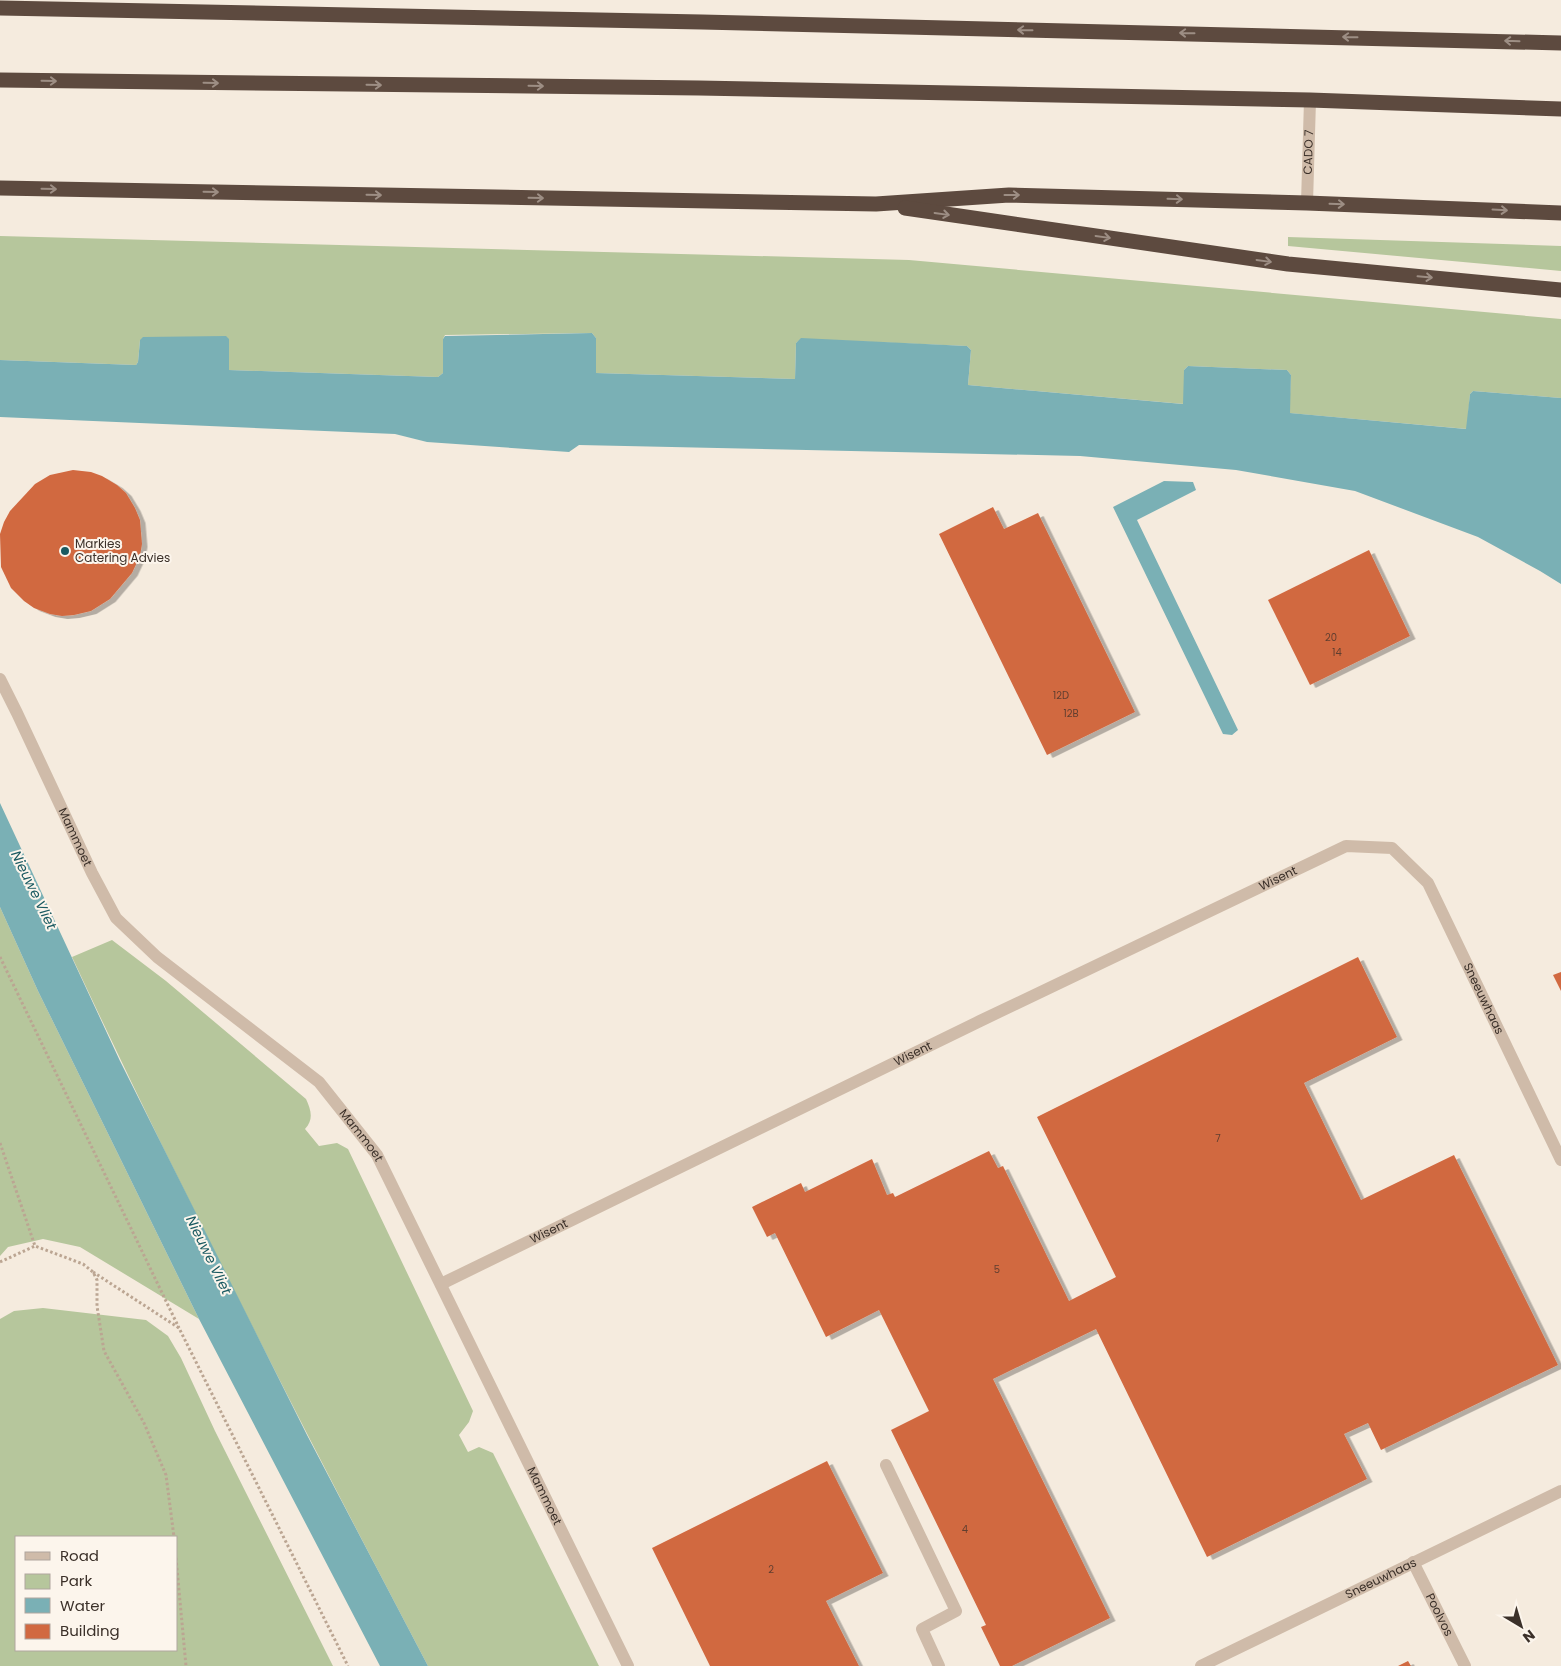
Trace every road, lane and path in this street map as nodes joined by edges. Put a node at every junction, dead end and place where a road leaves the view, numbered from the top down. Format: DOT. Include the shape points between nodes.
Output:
graph roads {
  1 [pos="88,5"];
  2 [pos="0,8"];
  3 [pos="1561,43"];
  4 [pos="0,80"];
  5 [pos="1310,100"];
  6 [pos="1561,109"];
  7 [pos="0,188"];
  8 [pos="1307,203"];
  9 [pos="876,204"];
  10 [pos="1561,213"];
  11 [pos="1561,290"];
  12 [pos="0,679"];
  13 [pos="1392,848"];
  14 [pos="0,957"];
  15 [pos="0,1143"];
  16 [pos="1561,1160"];
  17 [pos="35,1246"];
  18 [pos="0,1262"];
  19 [pos="93,1272"];
  20 [pos="440,1284"];
  21 [pos="179,1328"];
  22 [pos="886,1465"];
  23 [pos="1561,1491"];
  24 [pos="174,1536"];
  25 [pos="1413,1562"];
  26 [pos="178,1580"];
  27 [pos="186,1666"];
  28 [pos="348,1666"];
  29 [pos="628,1666"];
  30 [pos="939,1666"];
  31 [pos="1201,1666"];
  32 [pos="1465,1666"];
  1 -- 2 [label="highway"];
  3 -- 1 [label="highway, one-way"];
  4 -- 5 [label="highway, one-way"];
  5 -- 6 [label="highway"];
  5 -- 8 [label="street, CADO 7"];
  7 -- 9 [label="highway, one-way"];
  9 -- 8 [label="highway, one-way" via="1009,195"];
  8 -- 10 [label="highway, one-way"];
  9 -- 11 [label="highway, one-way" via="1288,264"];
  12 -- 20 [label="street, Mammoet" via="116,918 158,958 319,1082 377,1155"];
  13 -- 16 [label="street, Sneeuwhaas" via="1428,883"];
  13 -- 20 [label="street, Wisent" via="1346,846"];
  14 -- 21 [label="path"];
  15 -- 17 [label="path"];
  17 -- 18 [label="path"];
  17 -- 19 [label="path" via="83,1264"];
  19 -- 21 [label="path"];
  19 -- 24 [label="path" via="97,1280 97,1306 104,1351 144,1423 166,1475"];
  20 -- 29 [label="street, Mammoet"];
  21 -- 28 [label="path"];
  22 -- 30 [label="street" via="956,1612 922,1629"];
  23 -- 25 [label="street, Sneeuwhaas"];
  25 -- 31 [label="street, Sneeuwhaas"];
  25 -- 32 [label="street, Poolvos"];
  26 -- 27 [label="path"];
}
